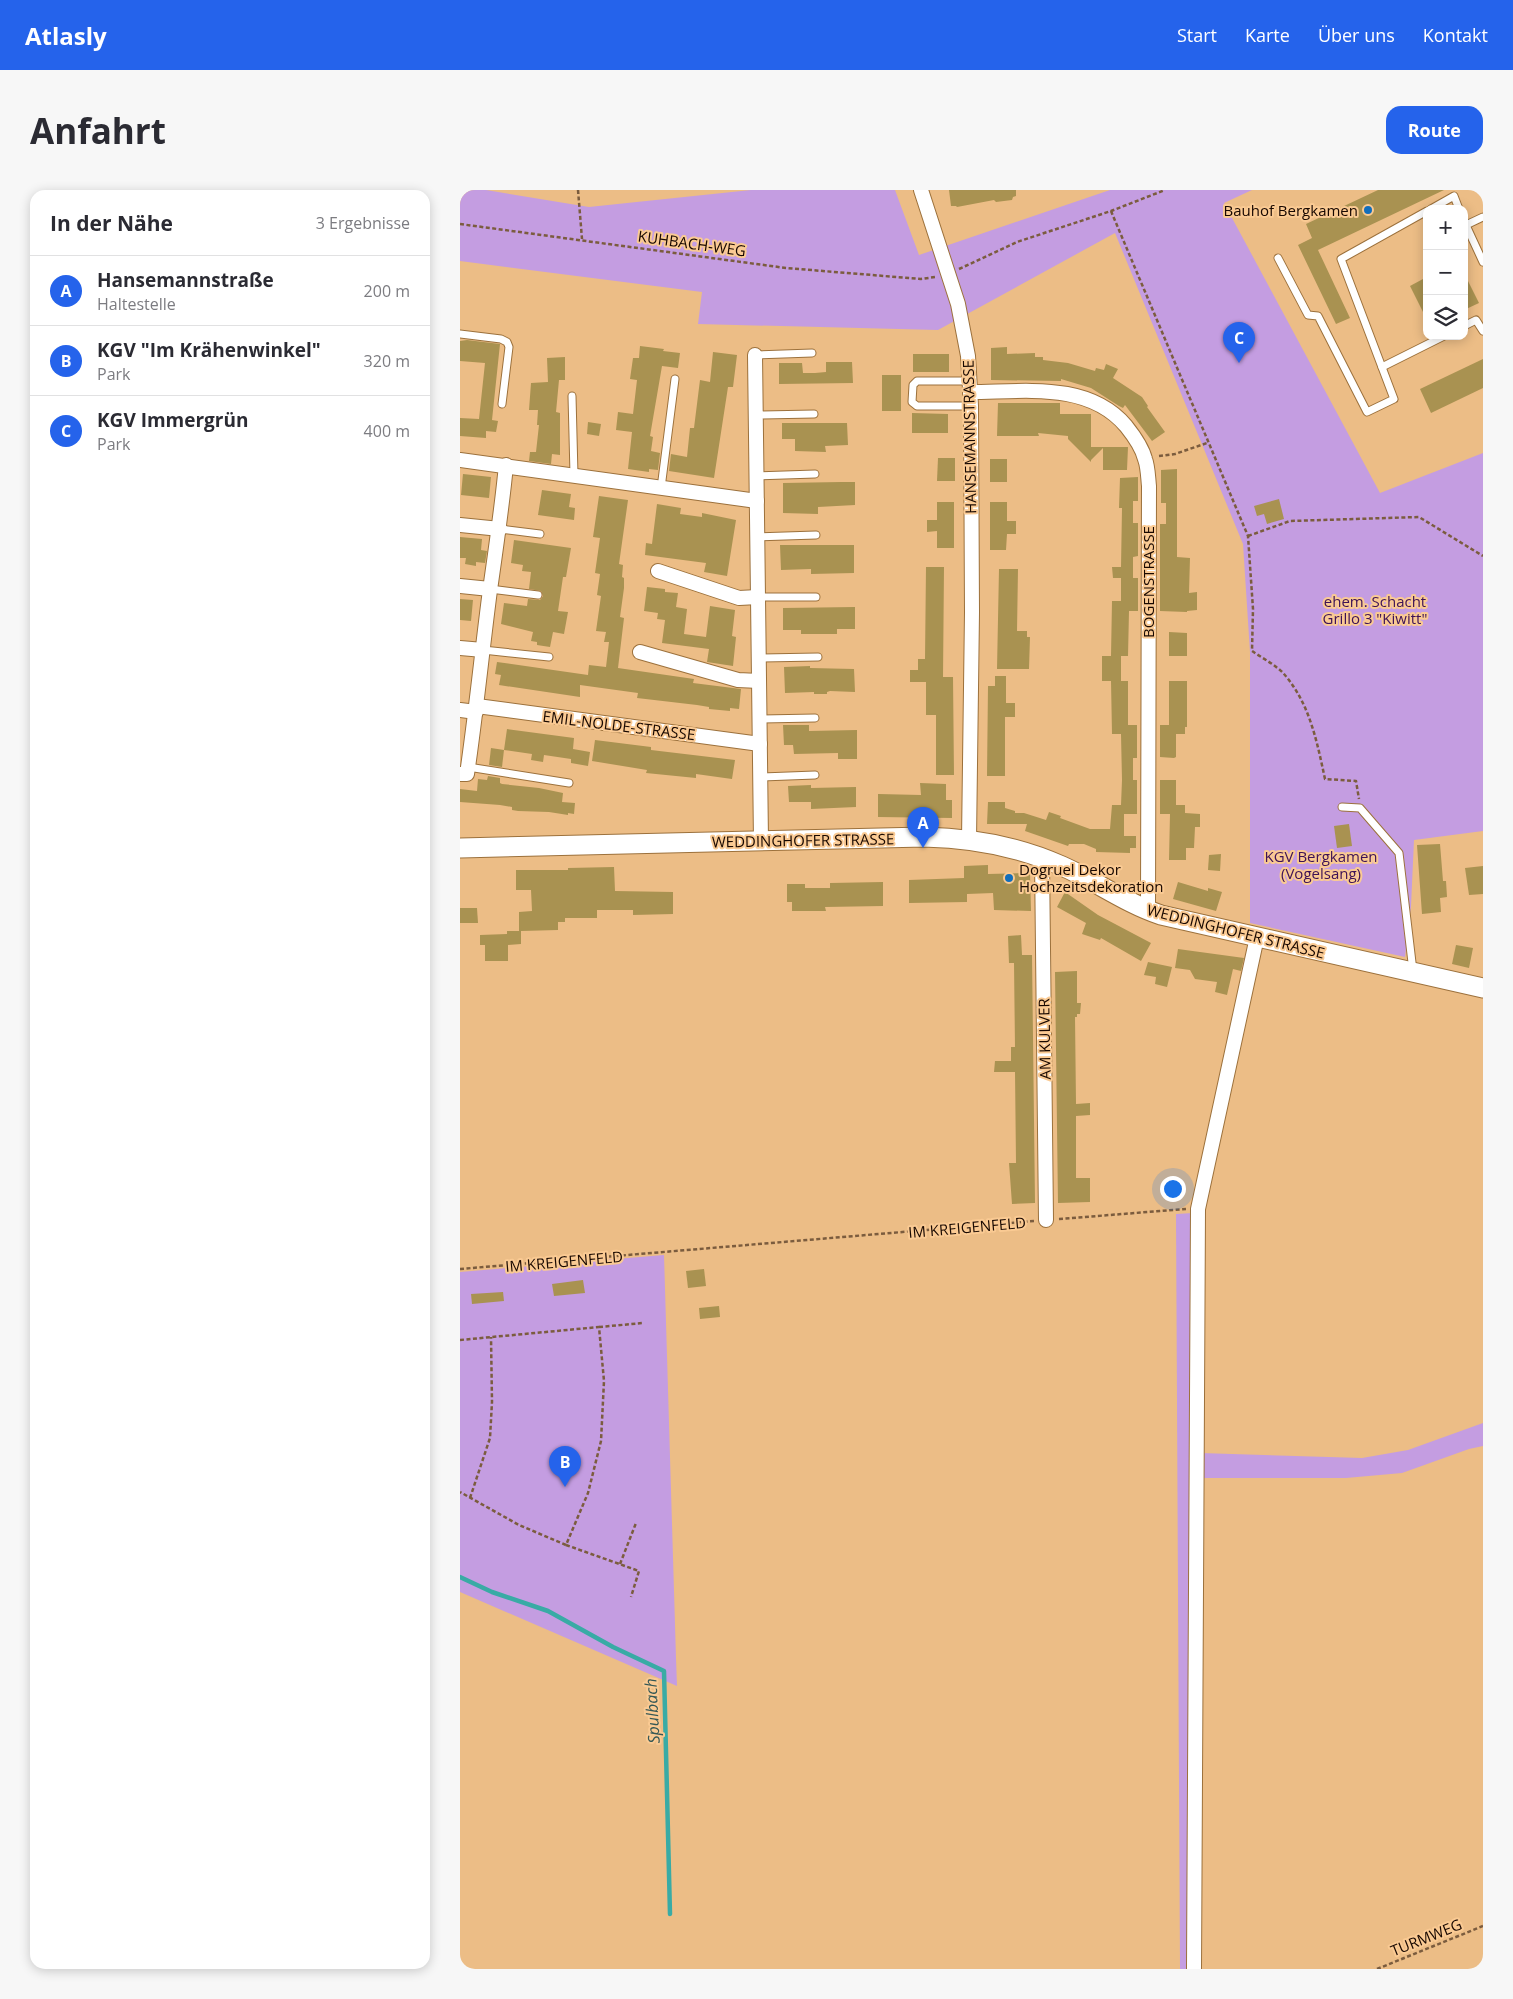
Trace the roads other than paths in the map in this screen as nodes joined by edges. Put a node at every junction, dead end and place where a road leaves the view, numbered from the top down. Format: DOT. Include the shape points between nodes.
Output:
graph roads {
  1 [pos="921,190"];
  2 [pos="1438,205"];
  3 [pos="1457,205"];
  4 [pos="1423,213"];
  5 [pos="1483,217"];
  6 [pos="1468,222"];
  7 [pos="1468,230"];
  8 [pos="1278,258"];
  9 [pos="1483,262"];
  10 [pos="1468,324"];
  11 [pos="1483,331"];
  12 [pos="460,334"];
  13 [pos="1436,340"];
  14 [pos="812,353"];
  15 [pos="755,355"];
  16 [pos="1382,367"];
  17 [pos="675,379"];
  18 [pos="970,393"];
  19 [pos="572,396"];
  20 [pos="502,404"];
  21 [pos="814,414"];
  22 [pos="756,415"];
  23 [pos="460,460"];
  24 [pos="506,465"];
  25 [pos="815,474"];
  26 [pos="574,475"];
  27 [pos="756,476"];
  28 [pos="661,488"];
  29 [pos="757,501"];
  30 [pos="460,525"];
  31 [pos="500,529"];
  32 [pos="540,534"];
  33 [pos="816,535"];
  34 [pos="757,537"];
  35 [pos="658,571"];
  36 [pos="460,586"];
  37 [pos="490,589"];
  38 [pos="538,595"];
  39 [pos="758,597"];
  40 [pos="816,597"];
  41 [pos="460,648"];
  42 [pos="483,650"];
  43 [pos="640,652"];
  44 [pos="818,656"];
  45 [pos="549,657"];
  46 [pos="759,658"];
  47 [pos="759,680"];
  48 [pos="477,709"];
  49 [pos="460,710"];
  50 [pos="815,718"];
  51 [pos="760,719"];
  52 [pos="760,744"];
  53 [pos="464,771"];
  54 [pos="815,775"];
  55 [pos="761,777"];
  56 [pos="569,783"];
  57 [pos="1342,807"];
  58 [pos="969,840"];
  59 [pos="761,841"];
  60 [pos="460,848"];
  61 [pos="1042,858"];
  62 [pos="1148,910"];
  63 [pos="1257,937"];
  64 [pos="1413,972"];
  65 [pos="1482,984"];
  66 [pos="1046,1220"];
  67 [pos="1194,1969"];
  1 -- 18 [label="street, HANSEMANNSTRASSE" via="958,304 968,356"];
  2 -- 3 [label="lane" via="1454,196"];
  4 -- 16 [label="lane" via="1341,259"];
  5 -- 6 [label="lane"];
  7 -- 9 [label="lane"];
  8 -- 16 [label="lane" via="1308,315 1318,316 1367,412 1394,399"];
  10 -- 11 [label="lane" via="1476,320"];
  12 -- 20 [label="lane" via="501,338 506,342 509,347"];
  13 -- 16 [label="lane"];
  14 -- 15 [label="lane"];
  15 -- 22 [label="street"];
  17 -- 28 [label="lane"];
  18 -- 18 [label="lane" via="917,406 912,402 912,385 917,381"];
  18 -- 58 [label="street, HANSEMANNSTRASSE"];
  18 -- 62 [label="street, BOGENSTRASSE" via="1060,392 1081,396 1100,404 1120,419 1135,437 1145,459 1149,486"];
  19 -- 26 [label="lane"];
  21 -- 22 [label="lane"];
  22 -- 27 [label="street"];
  23 -- 24 [label="street"];
  24 -- 26 [label="street"];
  24 -- 31 [label="street"];
  25 -- 27 [label="lane"];
  26 -- 28 [label="street"];
  27 -- 29 [label="street"];
  28 -- 29 [label="street"];
  29 -- 34 [label="street"];
  30 -- 31 [label="street"];
  31 -- 32 [label="lane"];
  31 -- 37 [label="street"];
  33 -- 34 [label="lane"];
  34 -- 39 [label="street"];
  35 -- 39 [label="street" via="739,598"];
  36 -- 37 [label="street"];
  37 -- 38 [label="lane"];
  37 -- 42 [label="street"];
  39 -- 40 [label="lane"];
  39 -- 46 [label="street"];
  41 -- 42 [label="street"];
  42 -- 45 [label="lane"];
  42 -- 48 [label="street"];
  43 -- 47 [label="street" via="738,680"];
  44 -- 46 [label="lane"];
  46 -- 47 [label="street"];
  47 -- 51 [label="street"];
  48 -- 49 [label="street, EMIL-NOLDE-STRASSE"];
  48 -- 52 [label="street, EMIL-NOLDE-STRASSE"];
  48 -- 53 [label="street"];
  50 -- 51 [label="lane"];
  51 -- 52 [label="street"];
  52 -- 55 [label="street"];
  53 -- 56 [label="lane"];
  54 -- 55 [label="lane"];
  55 -- 59 [label="street"];
  57 -- 64 [label="lane" via="1360,808 1399,854"];
  58 -- 59 [label="street, WEDDINGHOFER STRASSE" via="924,837"];
  58 -- 61 [label="street, WEDDINGHOFER STRASSE" via="1009,847"];
  59 -- 60 [label="street, WEDDINGHOFER STRASSE"];
  61 -- 62 [label="street, WEDDINGHOFER STRASSE" via="1064,866"];
  61 -- 66 [label="street, AM KULVER"];
  62 -- 63 [label="street, WEDDINGHOFER STRASSE"];
  63 -- 64 [label="street, WEDDINGHOFER STRASSE"];
  63 -- 67 [label="street" via="1198,1209"];
  64 -- 65 [label="street, WEDDINGHOFER STRASSE"];
}
